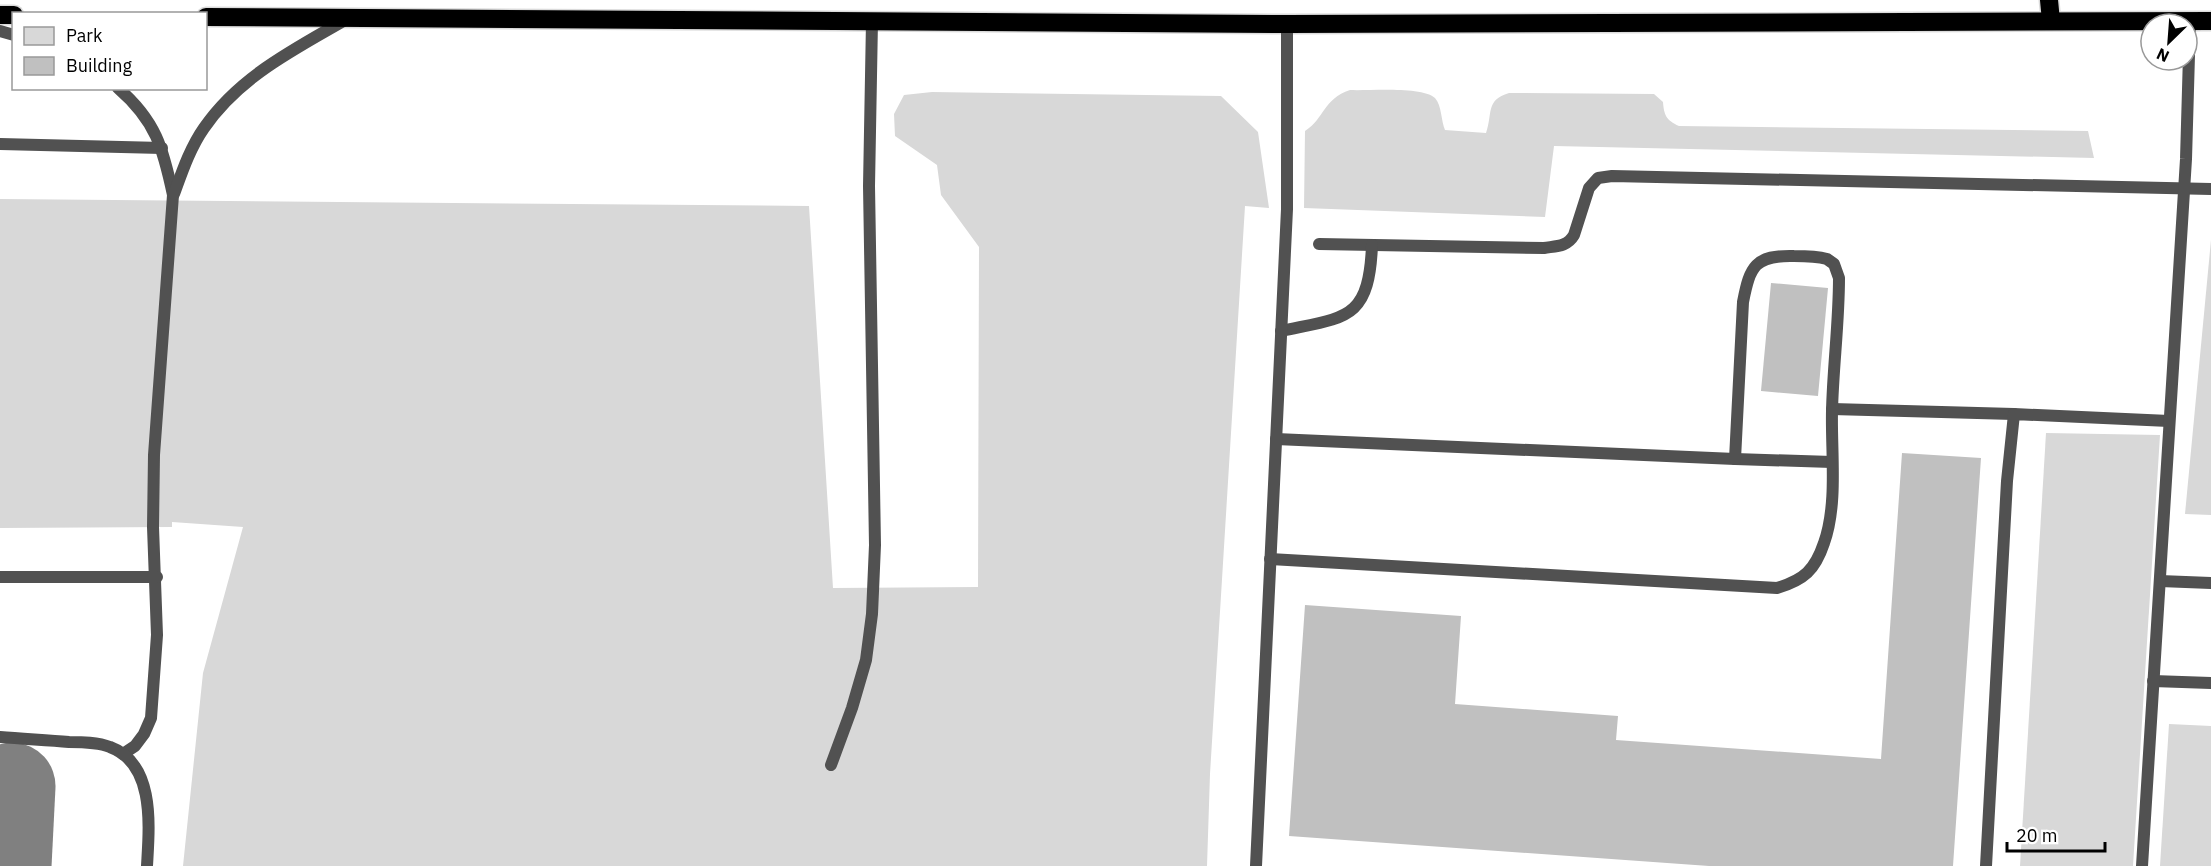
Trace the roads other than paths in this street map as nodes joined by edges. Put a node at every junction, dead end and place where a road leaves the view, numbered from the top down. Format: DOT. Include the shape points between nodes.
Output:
graph roads {
  1 [pos="2049,0"];
  2 [pos="207,17"];
  3 [pos="348,18"];
  4 [pos="2139,20"];
  5 [pos="872,21"];
  6 [pos="2051,21"];
  7 [pos="1287,24"];
  8 [pos="2188,72"];
  9 [pos="120,90"];
  10 [pos="0,144"];
  11 [pos="162,148"];
  12 [pos="2184,189"];
  13 [pos="2211,189"];
  14 [pos="173,195"];
  15 [pos="1319,244"];
  16 [pos="1372,245"];
  17 [pos="1281,331"];
  18 [pos="1832,409"];
  19 [pos="2014,414"];
  20 [pos="2169,421"];
  21 [pos="1276,439"];
  22 [pos="1735,459"];
  23 [pos="1832,462"];
  24 [pos="1270,559"];
  25 [pos="0,577"];
  26 [pos="157,577"];
  27 [pos="2160,581"];
  28 [pos="2211,583"];
  29 [pos="2153,681"];
  30 [pos="2211,683"];
  31 [pos="0,737"];
  32 [pos="123,754"];
  33 [pos="831,765"];
  34 [pos="147,866"];
  35 [pos="1256,866"];
  36 [pos="1986,866"];
  37 [pos="2142,866"];
  1 -- 6 [label="highway"];
  2 -- 3 [label="highway"];
  3 -- 5 [label="highway"];
  3 -- 14 [label="lane" via="278,58 239,87 203,129"];
  4 -- 6 [label="highway"];
  5 -- 7 [label="highway"];
  5 -- 33 [label="lane" via="872,614 866,660"];
  6 -- 7 [label="highway"];
  7 -- 17 [label="lane" via="1287,209"];
  8 -- 12 [label="lane"];
  9 -- 11 [label="lane" via="151,123"];
  10 -- 11 [label="lane"];
  11 -- 14 [label="lane"];
  12 -- 13 [label="lane"];
  12 -- 16 [label="lane" via="1612,176 1598,178 1589,188 1574,235 1563,245"];
  12 -- 20 [label="lane"];
  14 -- 26 [label="lane" via="154,455"];
  15 -- 16 [label="lane"];
  16 -- 17 [label="lane" via="1367,288 1346,315"];
  17 -- 21 [label="lane"];
  18 -- 19 [label="lane"];
  18 -- 22 [label="lane" via="1837,270 1827,259 1817,257 1764,258 1752,272 1743,302"];
  18 -- 23 [label="lane"];
  19 -- 20 [label="lane"];
  19 -- 36 [label="lane"];
  20 -- 27 [label="lane"];
  21 -- 22 [label="lane"];
  21 -- 24 [label="lane"];
  22 -- 23 [label="lane"];
  23 -- 24 [label="lane" via="1832,507 1825,542 1806,574 1795,583 1777,588"];
  24 -- 35 [label="lane"];
  25 -- 26 [label="lane"];
  26 -- 32 [label="lane" via="158,635 151,718 140,740"];
  27 -- 28 [label="lane"];
  27 -- 29 [label="lane"];
  29 -- 30 [label="lane"];
  29 -- 37 [label="lane"];
  31 -- 32 [label="lane" via="110,746"];
  32 -- 34 [label="lane" via="136,768 147,796"];
}
